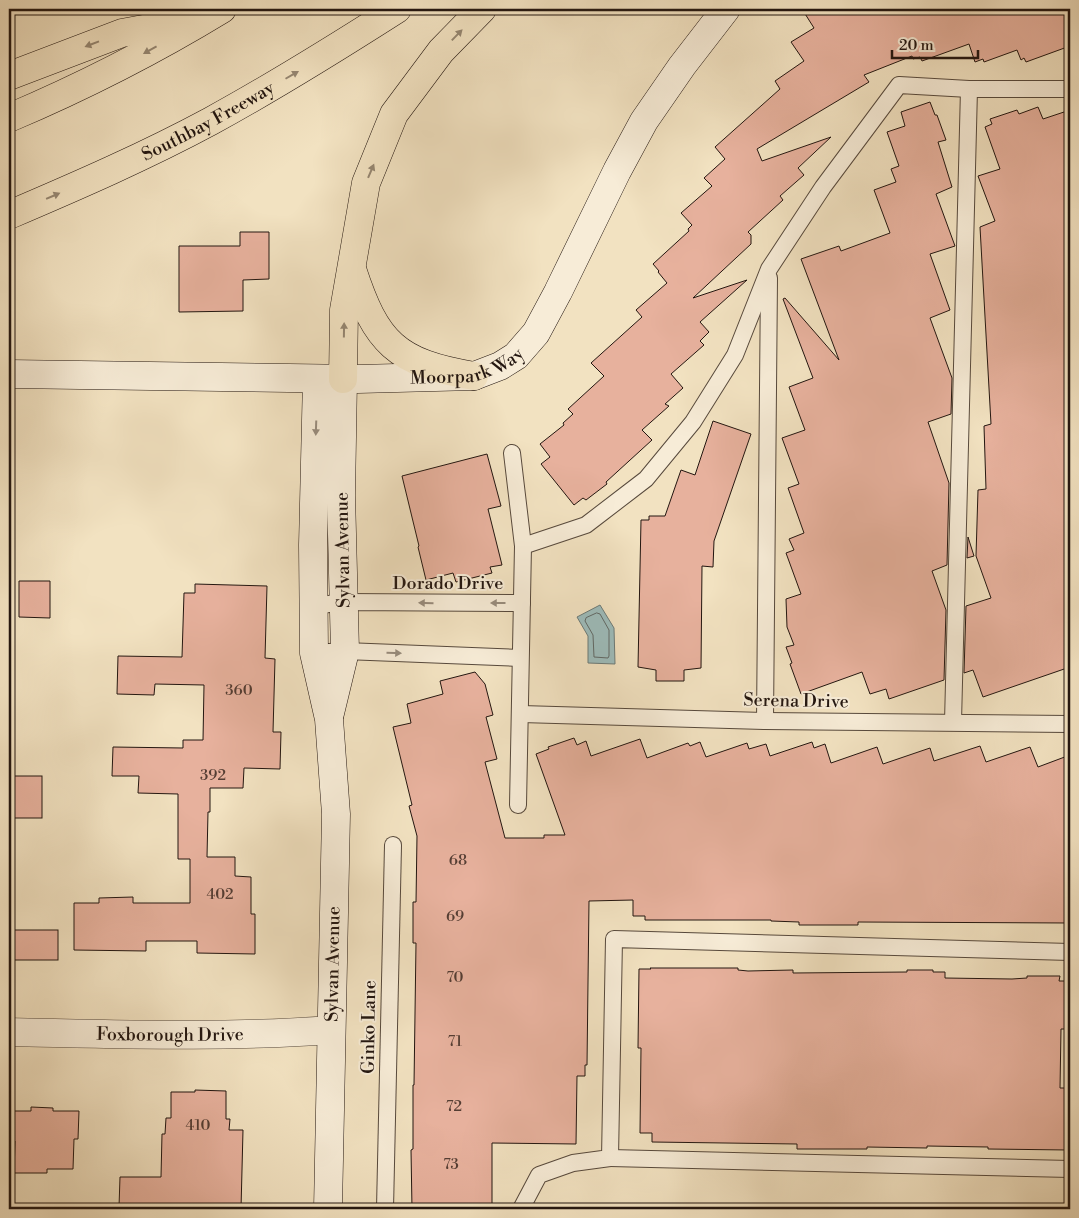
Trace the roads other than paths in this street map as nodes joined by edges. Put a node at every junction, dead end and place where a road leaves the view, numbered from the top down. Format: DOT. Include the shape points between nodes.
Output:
graph roads {
  1 [pos="397,9"];
  2 [pos="482,9"];
  3 [pos="726,9"];
  4 [pos="215,13"];
  5 [pos="9,76"];
  6 [pos="969,89"];
  7 [pos="1070,89"];
  8 [pos="9,118"];
  9 [pos="9,216"];
  10 [pos="351,267"];
  11 [pos="769,269"];
  12 [pos="9,374"];
  13 [pos="474,376"];
  14 [pos="330,379"];
  15 [pos="512,453"];
  16 [pos="523,546"];
  17 [pos="344,602"];
  18 [pos="522,603"];
  19 [pos="314,606"];
  20 [pos="345,651"];
  21 [pos="314,653"];
  22 [pos="520,658"];
  23 [pos="520,714"];
  24 [pos="329,719"];
  25 [pos="765,721"];
  26 [pos="953,722"];
  27 [pos="1070,724"];
  28 [pos="518,805"];
  29 [pos="393,845"];
  30 [pos="1070,952"];
  31 [pos="331,1030"];
  32 [pos="9,1032"];
  33 [pos="610,1158"];
  34 [pos="1070,1169"];
  35 [pos="328,1209"];
  36 [pos="385,1209"];
  37 [pos="522,1209"];
  9 -- 1 [label="highway, Southbay Freeway, one-way" via="98,177 211,121"];
  10 -- 2 [label="highway, one-way" via="366,183 394,114 441,51"];
  3 -- 13 [label="street, Moorpark Way" via="644,122 536,333 516,356"];
  4 -- 5 [label="highway, one-way" via="122,33"];
  4 -- 8 [label="highway, one-way" via="129,62"];
  6 -- 7 [label="lane"];
  6 -- 11 [label="lane" via="899,85 823,187"];
  6 -- 26 [label="lane"];
  10 -- 13 [label="highway" via="360,295 387,341 416,361 442,371"];
  14 -- 10 [label="highway, one-way"];
  11 -- 16 [label="lane" via="736,355 693,422 646,479 586,526"];
  11 -- 25 [label="lane"];
  12 -- 14 [label="street, Moorpark Way"];
  13 -- 14 [label="street, Moorpark Way"];
  14 -- 17 [label="street, Sylvan Avenue" via="342,495"];
  14 -- 19 [label="street, Sylvan Avenue, one-way" via="313,545"];
  15 -- 16 [label="lane, Dorado Drive"];
  16 -- 18 [label="lane, Dorado Drive"];
  18 -- 17 [label="lane, Dorado Drive, one-way"];
  17 -- 19 [label="lane, Dorado Drive"];
  17 -- 20 [label="street, Sylvan Avenue"];
  18 -- 22 [label="lane"];
  19 -- 21 [label="street, Sylvan Avenue"];
  20 -- 21 [label="lane"];
  20 -- 22 [label="lane, one-way"];
  20 -- 24 [label="street, Sylvan Avenue"];
  21 -- 24 [label="street, Sylvan Avenue"];
  22 -- 23 [label="lane"];
  23 -- 25 [label="lane, Serena Drive"];
  23 -- 28 [label="lane"];
  24 -- 31 [label="street, Sylvan Avenue" via="336,814"];
  25 -- 26 [label="lane, Serena Drive"];
  26 -- 27 [label="lane, Serena Drive"];
  29 -- 36 [label="lane, Ginko Lane"];
  30 -- 33 [label="lane" via="614,939"];
  31 -- 32 [label="street, Foxborough Drive" via="125,1034"];
  31 -- 35 [label="street, Sylvan Avenue"];
  33 -- 34 [label="lane"];
  33 -- 37 [label="lane" via="573,1163 540,1175"];
}
